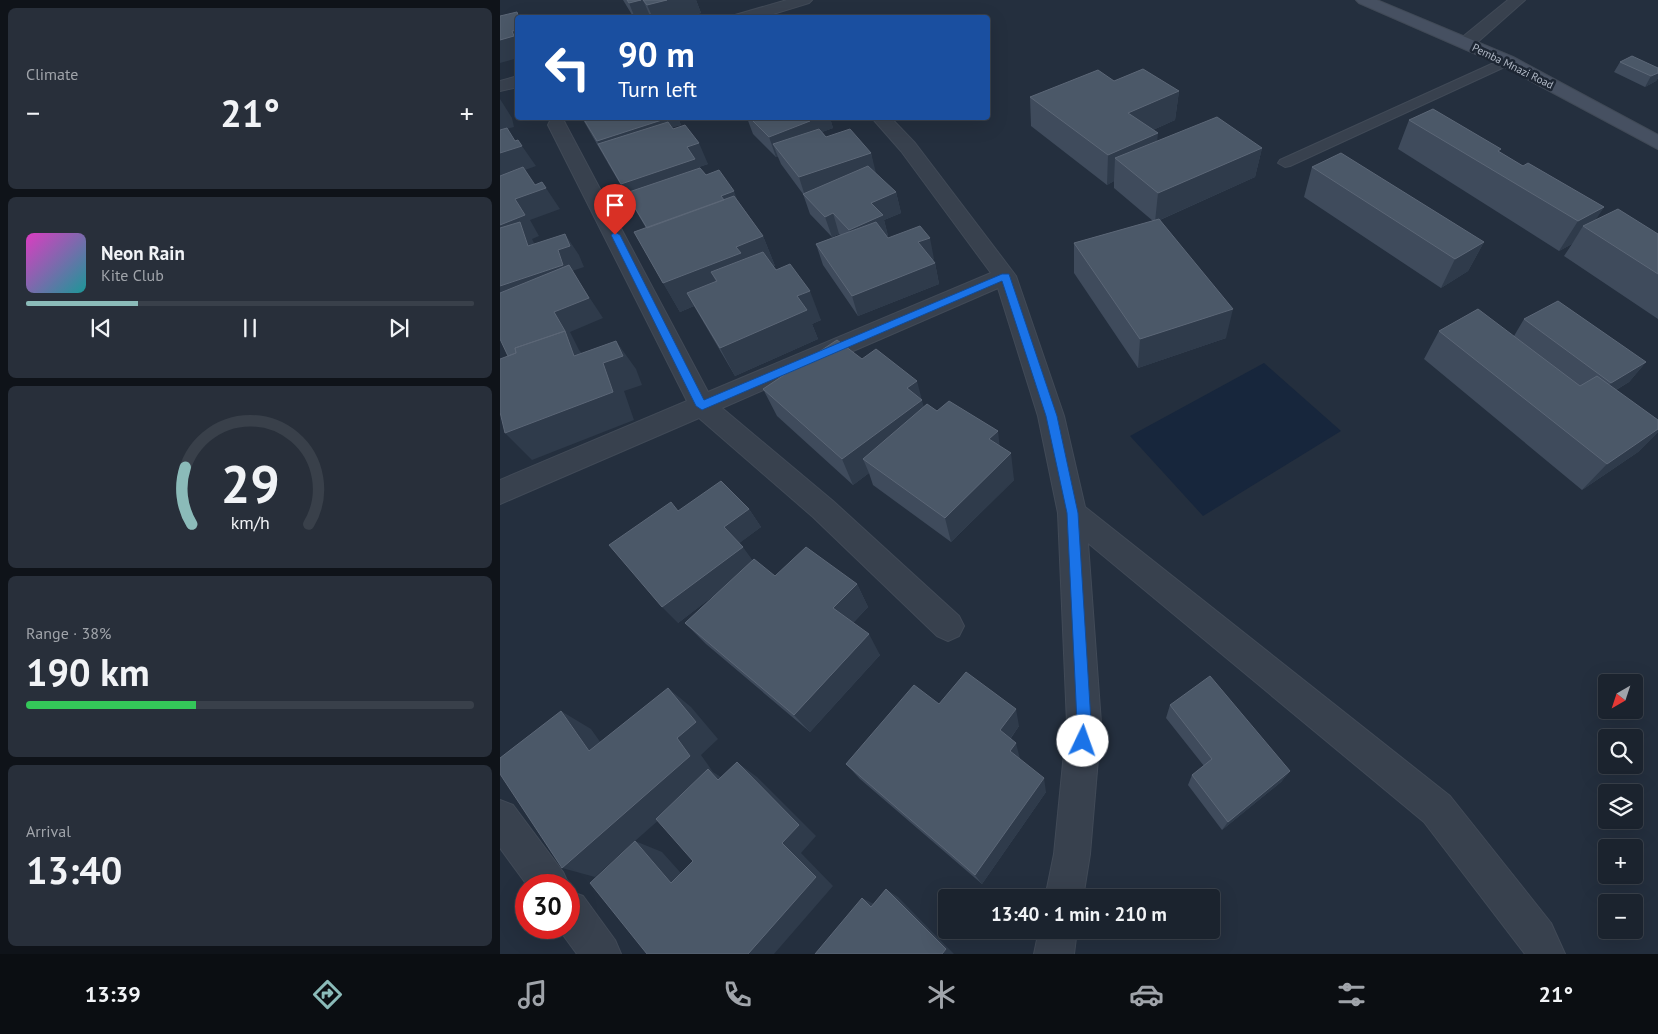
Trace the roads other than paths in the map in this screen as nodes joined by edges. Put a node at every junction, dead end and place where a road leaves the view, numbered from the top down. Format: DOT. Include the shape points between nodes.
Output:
graph roads {
  1 [pos="804,0"];
  2 [pos="1364,0"];
  3 [pos="1517,0"];
  4 [pos="764,9"];
  5 [pos="749,15"];
  6 [pos="1466,43"];
  7 [pos="1507,61"];
  8 [pos="515,82"];
  9 [pos="500,86"];
  10 [pos="883,120"];
  11 [pos="557,125"];
  12 [pos="1658,143"];
  13 [pos="1285,163"];
  14 [pos="1005,276"];
  15 [pos="702,406"];
  16 [pos="500,492"];
  17 [pos="1072,513"];
  18 [pos="948,626"];
  19 [pos="500,818"];
  20 [pos="542,874"];
  21 [pos="1066,889"];
  22 [pos="580,925"];
  23 [pos="1056,939"];
  24 [pos="601,954"];
  25 [pos="1054,954"];
  26 [pos="1545,954"];
  1 -- 4 [label="street"];
  2 -- 6 [label="main road, Pemba Mnazi Road"];
  3 -- 6 [label="street"];
  4 -- 5 [label="street"];
  6 -- 7 [label="main road, Pemba Mnazi Road"];
  7 -- 12 [label="main road, Pemba Mnazi Road"];
  7 -- 13 [label="lane"];
  8 -- 9 [label="street"];
  10 -- 14 [label="street" via="908,147"];
  11 -- 15 [label="street"];
  14 -- 15 [label="street"];
  14 -- 17 [label="street" via="1052,416"];
  15 -- 16 [label="street"];
  15 -- 18 [label="street" via="823,509"];
  17 -- 21 [label="street" via="1084,722"];
  17 -- 26 [label="street" via="1437,809 1537,937"];
  19 -- 20 [label="street"];
  22 -- 24 [label="street"];
  23 -- 25 [label="street"];
}
